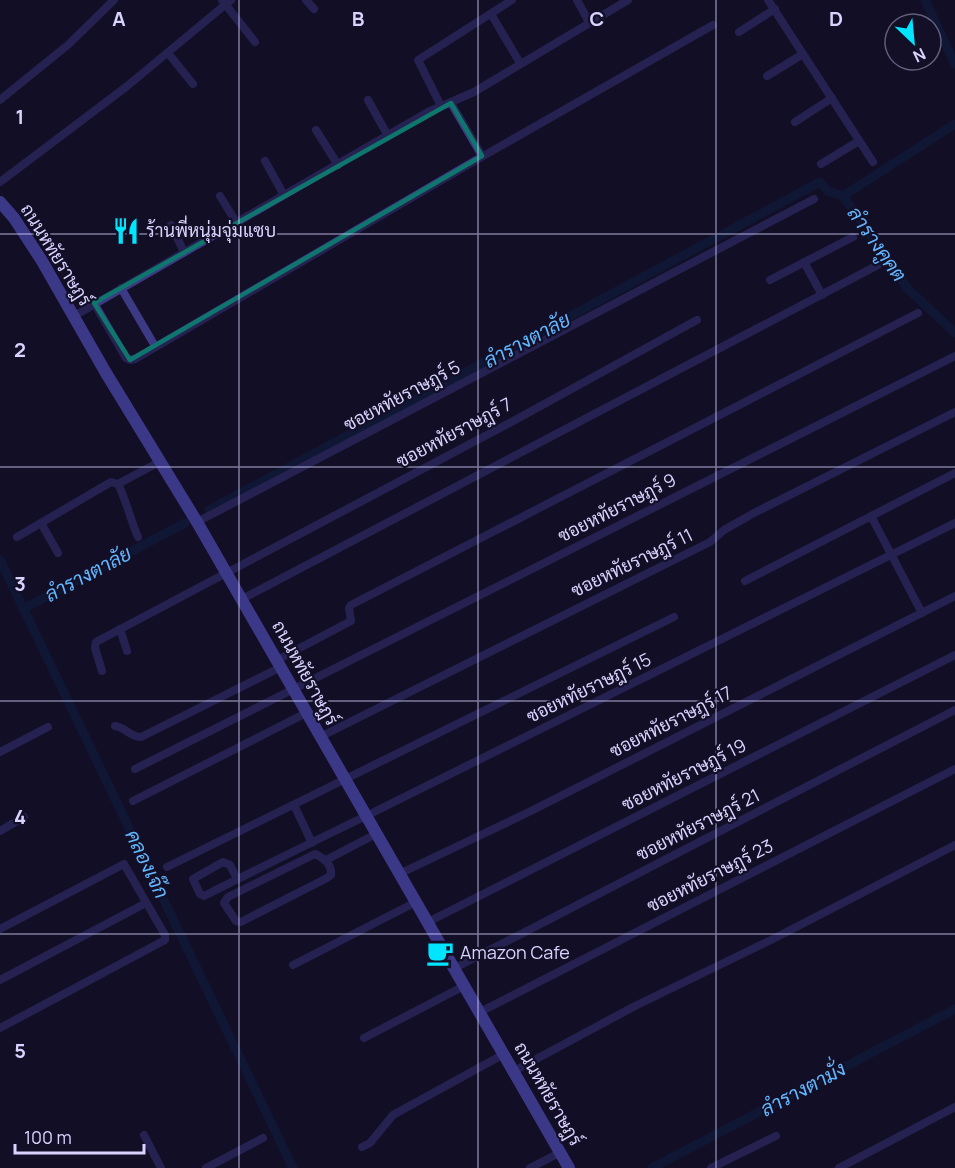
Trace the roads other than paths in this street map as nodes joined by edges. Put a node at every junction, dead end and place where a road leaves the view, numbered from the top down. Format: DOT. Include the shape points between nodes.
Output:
graph roads {
  1 [pos="114,0"];
  2 [pos="306,0"];
  3 [pos="512,0"];
  4 [pos="577,0"];
  5 [pos="628,0"];
  6 [pos="768,0"];
  7 [pos="226,1"];
  8 [pos="314,9"];
  9 [pos="774,9"];
  10 [pos="491,14"];
  11 [pos="589,22"];
  12 [pos="713,26"];
  13 [pos="739,32"];
  14 [pos="255,42"];
  15 [pos="168,52"];
  16 [pos="803,54"];
  17 [pos="520,63"];
  18 [pos="767,76"];
  19 [pos="193,84"];
  20 [pos="1,98"];
  21 [pos="832,98"];
  22 [pos="368,100"];
  23 [pos="451,103"];
  24 [pos="441,106"];
  25 [pos="795,122"];
  26 [pos="316,130"];
  27 [pos="388,136"];
  28 [pos="860,141"];
  29 [pos="482,156"];
  30 [pos="264,161"];
  31 [pos="873,162"];
  32 [pos="821,164"];
  33 [pos="338,165"];
  34 [pos="0,182"];
  35 [pos="284,195"];
  36 [pos="220,196"];
  37 [pos="814,199"];
  38 [pos="0,201"];
  39 [pos="236,222"];
  40 [pos="171,225"];
  41 [pos="853,237"];
  42 [pos="184,252"];
  43 [pos="804,262"];
  44 [pos="878,265"];
  45 [pos="770,280"];
  46 [pos="121,288"];
  47 [pos="822,295"];
  48 [pos="94,303"];
  49 [pos="918,313"];
  50 [pos="74,316"];
  51 [pos="697,320"];
  52 [pos="155,346"];
  53 [pos="955,356"];
  54 [pos="955,412"];
  55 [pos="161,461"];
  56 [pos="955,473"];
  57 [pos="118,484"];
  58 [pos="871,516"];
  59 [pos="197,522"];
  60 [pos="41,523"];
  61 [pos="955,523"];
  62 [pos="17,537"];
  63 [pos="138,537"];
  64 [pos="58,553"];
  65 [pos="890,556"];
  66 [pos="227,573"];
  67 [pos="745,580"];
  68 [pos="955,596"];
  69 [pos="242,599"];
  70 [pos="922,613"];
  71 [pos="674,617"];
  72 [pos="120,629"];
  73 [pos="127,651"];
  74 [pos="955,655"];
  75 [pos="279,663"];
  76 [pos="102,671"];
  77 [pos="293,689"];
  78 [pos="955,710"];
  79 [pos="306,713"];
  80 [pos="115,726"];
  81 [pos="48,727"];
  82 [pos="320,737"];
  83 [pos="0,752"];
  84 [pos="135,769"];
  85 [pos="955,769"];
  86 [pos="344,779"];
  87 [pos="133,801"];
  88 [pos="294,805"];
  89 [pos="366,816"];
  90 [pos="24,817"];
  91 [pos="0,831"];
  92 [pos="376,834"];
  93 [pos="312,843"];
  94 [pos="955,845"];
  95 [pos="327,860"];
  96 [pos="167,867"];
  97 [pos="399,874"];
  98 [pos="237,879"];
  99 [pos="416,902"];
  100 [pos="146,903"];
  101 [pos="428,922"];
  102 [pos="0,928"];
  103 [pos="293,965"];
  104 [pos="455,968"];
  105 [pos="0,980"];
  106 [pos="464,986"];
  107 [pos="480,1012"];
  108 [pos="0,1028"];
  109 [pos="364,1038"];
  110 [pos="504,1054"];
  111 [pos="514,1071"];
  112 [pos="955,1107"];
  113 [pos="144,1135"];
  114 [pos="777,1136"];
  115 [pos="263,1138"];
  116 [pos="362,1147"];
  117 [pos="564,1162"];
  118 [pos="161,1168"];
  119 [pos="206,1168"];
  120 [pos="530,1168"];
  121 [pos="711,1168"];
  122 [pos="839,1168"];
  1 -- 20 [label="street" via="69,44"];
  2 -- 8 [label="street"];
  3 -- 10 [label="street"];
  4 -- 11 [label="street"];
  5 -- 11 [label="street"];
  6 -- 9 [label="street"];
  7 -- 14 [label="street"];
  7 -- 15 [label="street"];
  9 -- 13 [label="street"];
  9 -- 16 [label="street"];
  10 -- 17 [label="street"];
  10 -- 24 [label="street" via="418,60"];
  11 -- 17 [label="street"];
  12 -- 29 [label="street"];
  15 -- 19 [label="street"];
  15 -- 34 [label="street"];
  16 -- 18 [label="street"];
  16 -- 21 [label="street"];
  17 -- 23 [label="street"];
  21 -- 25 [label="street"];
  21 -- 28 [label="street"];
  22 -- 27 [label="street"];
  23 -- 24 [label="street"];
  23 -- 29 [label="street"];
  24 -- 27 [label="street"];
  26 -- 33 [label="street"];
  27 -- 33 [label="street"];
  28 -- 31 [label="street"];
  28 -- 32 [label="street"];
  29 -- 52 [label="street"];
  30 -- 35 [label="street"];
  33 -- 35 [label="street"];
  35 -- 39 [label="street"];
  36 -- 39 [label="street"];
  37 -- 59 [label="street, ซอยหทัยราษฎร์ 5"];
  38 -- 50 [label="main road, ถนนหทัยราษฎร์" via="22,229"];
  39 -- 42 [label="street"];
  40 -- 42 [label="street"];
  41 -- 43 [label="street"];
  42 -- 46 [label="street"];
  43 -- 45 [label="street"];
  43 -- 47 [label="street"];
  44 -- 47 [label="street"];
  46 -- 48 [label="street"];
  46 -- 52 [label="street"];
  47 -- 69 [label="street"];
  48 -- 50 [label="street"];
  48 -- 52 [label="street" via="126,358 135,359"];
  49 -- 75 [label="street" via="351,605 351,621"];
  50 -- 55 [label="main road, ถนนหทัยราษฎร์"];
  51 -- 66 [label="street, ซอยหทัยราษฎร์ 7"];
  53 -- 77 [label="street, ซอยหทัยราษฎร์ 9"];
  54 -- 82 [label="street, ซอยหทัยราษฎร์ 11" via="754,513 710,543"];
  55 -- 57 [label="street"];
  55 -- 59 [label="main road, ถนนหทัยราษฎร์"];
  56 -- 58 [label="street"];
  57 -- 60 [label="street" via="111,482"];
  57 -- 63 [label="street"];
  58 -- 65 [label="street"];
  58 -- 67 [label="street"];
  59 -- 66 [label="main road, ถนนหทัยราษฎร์"];
  60 -- 62 [label="street"];
  60 -- 64 [label="street"];
  61 -- 65 [label="street, ซอยหทัยราษฎร์ 15"];
  65 -- 70 [label="street"];
  65 -- 89 [label="street, ซอยหทัยราษฎร์ 15"];
  66 -- 69 [label="main road, ถนนหทัยราษฎร์"];
  66 -- 72 [label="street, ซอยหทัยราษฎร์ 7"];
  68 -- 70 [label="street, ซอยหทัยราษฎร์ 17"];
  69 -- 75 [label="main road, ถนนหทัยราษฎร์"];
  70 -- 97 [label="street, ซอยหทัยราษฎร์ 17"];
  71 -- 86 [label="street"];
  72 -- 73 [label="street"];
  72 -- 76 [label="street, ซอยหทัยราษฎร์ 7" via="95,645"];
  74 -- 101 [label="street, ซอยหทัยราษฎร์ 19"];
  75 -- 77 [label="main road, ถนนหทัยราษฎร์"];
  75 -- 80 [label="street" via="141,737"];
  77 -- 79 [label="main road, ถนนหทัยราษฎร์"];
  77 -- 84 [label="street, ซอยหทัยราษฎร์ 9"];
  78 -- 104 [label="street, ซอยหทัยราษฎร์ 21"];
  79 -- 82 [label="main road, ถนนหทัยราษฎร์"];
  79 -- 87 [label="street"];
  81 -- 83 [label="street"];
  82 -- 86 [label="main road, ถนนหทัยราษฎร์"];
  85 -- 107 [label="street, ซอยหทัยราษฎร์ 23"];
  86 -- 88 [label="street"];
  86 -- 89 [label="main road, ถนนหทัยราษฎร์"];
  88 -- 93 [label="street"];
  88 -- 96 [label="street"];
  89 -- 92 [label="main road, ถนนหทัยราษฎร์"];
  89 -- 93 [label="street, ซอยหทัยราษฎร์ 15"];
  90 -- 91 [label="street"];
  92 -- 95 [label="street"];
  92 -- 97 [label="main road, ถนนหทัยราษฎร์"];
  93 -- 98 [label="street, ซอยหทัยราษฎร์ 15"];
  94 -- 111 [label="street"];
  95 -- 95 [label="street" via="315,854 302,859 228,897 224,903 236,921 241,922 327,878 332,871"];
  97 -- 99 [label="main road, ถนนหทัยราษฎร์"];
  98 -- 98 [label="street, ซอยหทัยราษฎร์ 15" via="230,865 223,862 193,879 204,896"];
  99 -- 101 [label="main road, ถนนหทัยราษฎร์"];
  99 -- 103 [label="street"];
  100 -- 102 [label="street" via="124,864"];
  100 -- 105 [label="street"];
  100 -- 108 [label="street" via="165,935 162,942"];
  101 -- 104 [label="main road, ถนนหทัยราษฎร์"];
  104 -- 106 [label="main road, ถนนหทัยราษฎร์"];
  106 -- 107 [label="main road, ถนนหทัยราษฎร์"];
  106 -- 109 [label="street"];
  107 -- 110 [label="main road, ถนนหทัยราษฎร์"];
  110 -- 111 [label="main road, ถนนหทัยราษฎร์"];
  110 -- 116 [label="street" via="393,1115"];
  111 -- 117 [label="main road, ถนนหทัยราษฎร์"];
  112 -- 122 [label="street"];
  113 -- 118 [label="street"];
  114 -- 121 [label="street"];
  115 -- 119 [label="street"];
  117 -- 120 [label="street"];
}
